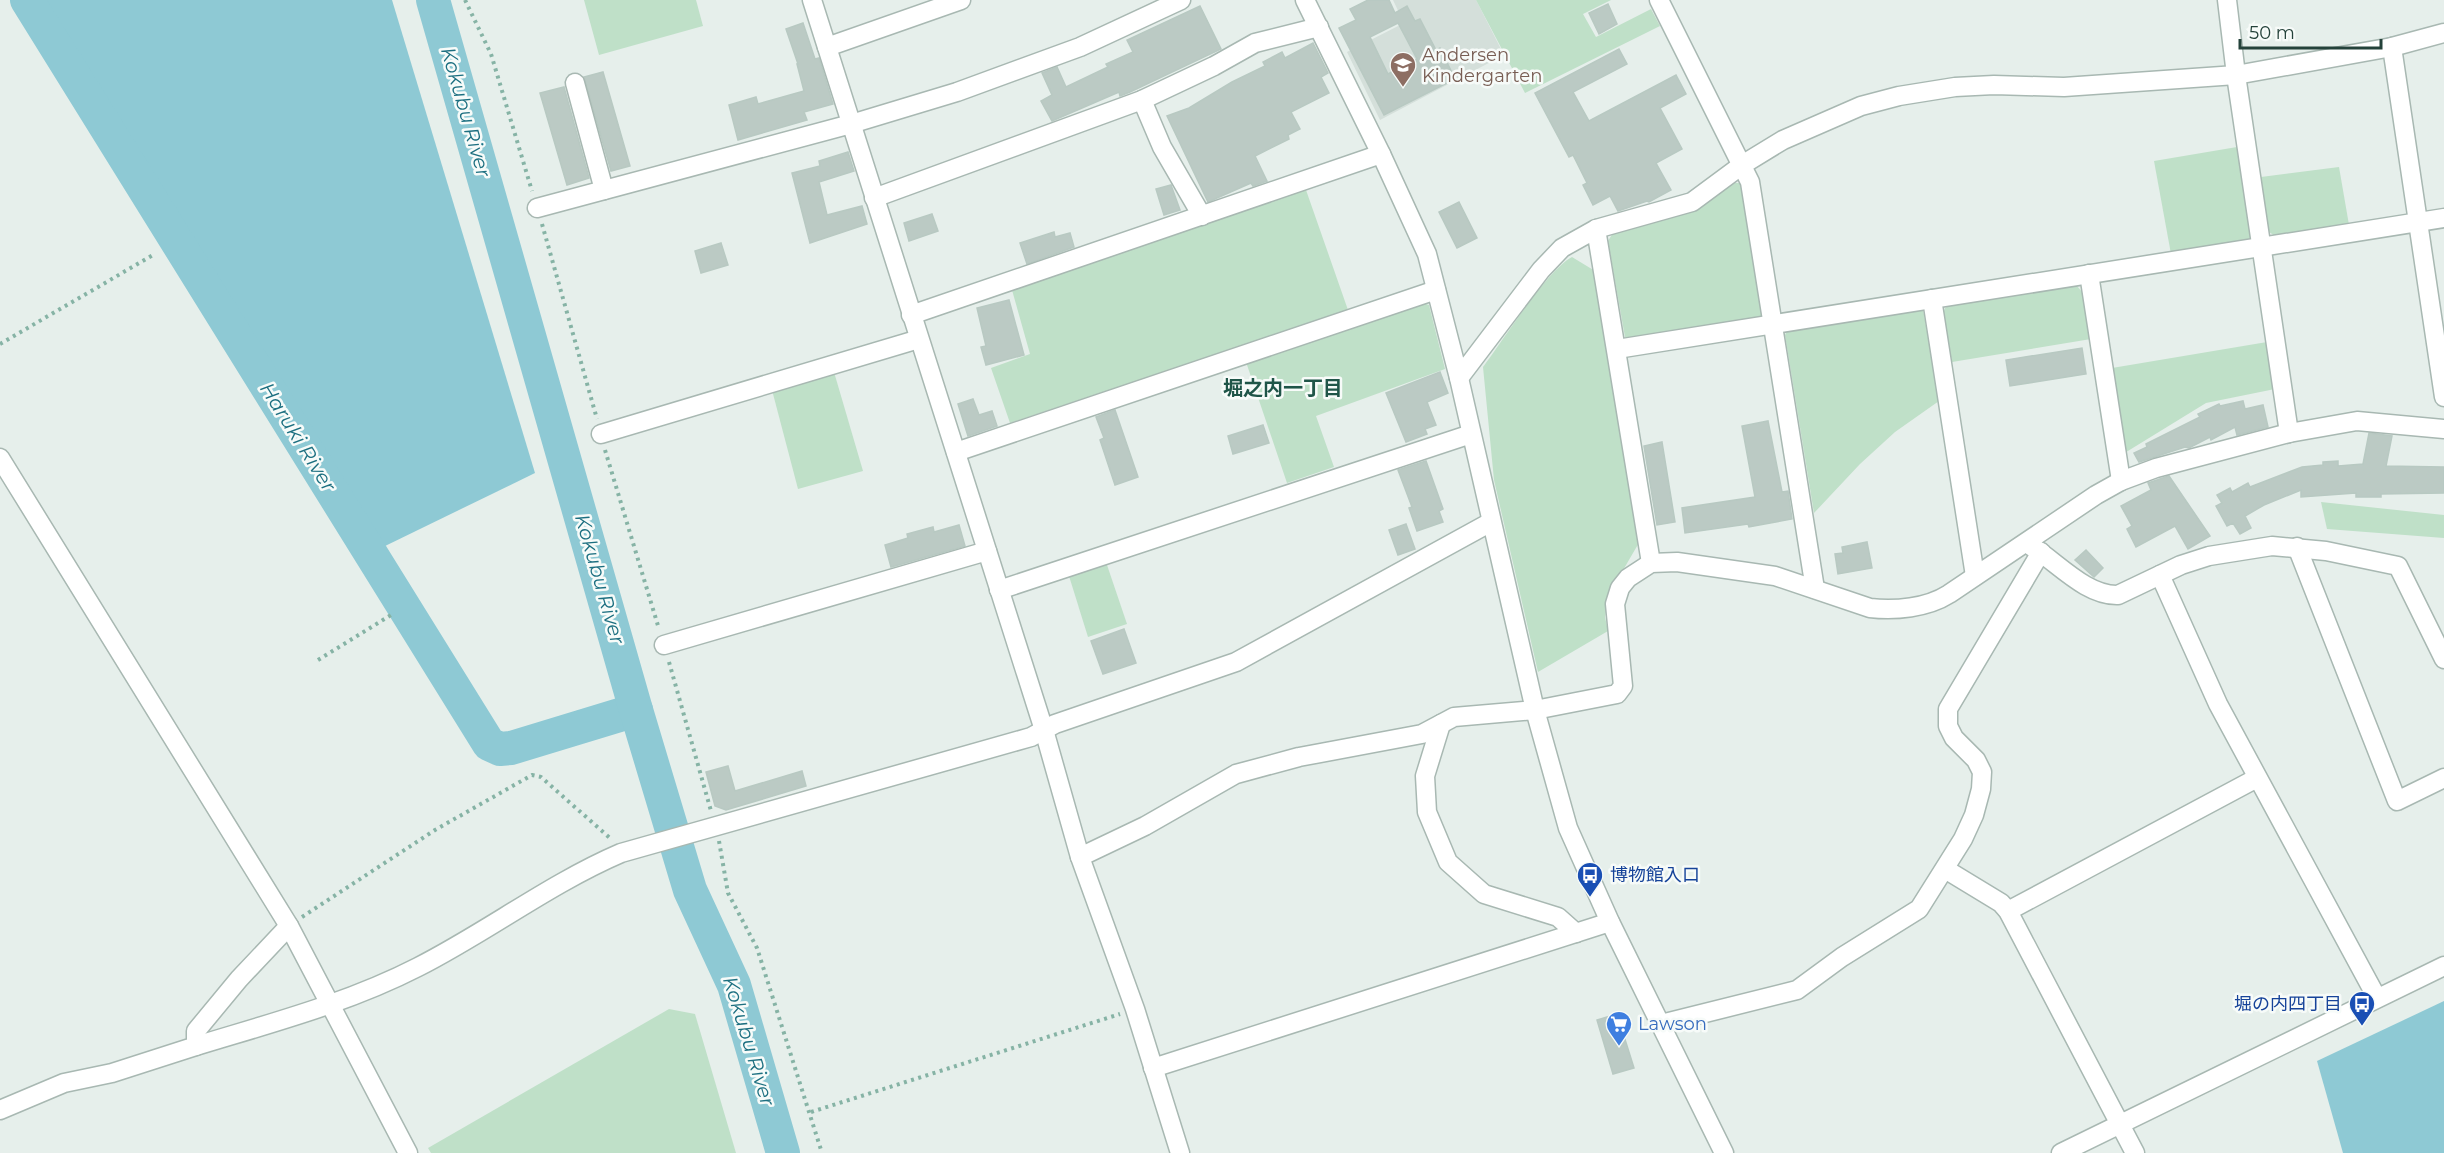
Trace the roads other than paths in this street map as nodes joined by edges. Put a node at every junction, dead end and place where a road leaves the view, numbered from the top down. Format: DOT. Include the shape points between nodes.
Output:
graph roads {
  1 [pos="812,0"];
  2 [pos="961,0"];
  3 [pos="1181,0"];
  4 [pos="1305,0"];
  5 [pos="1659,0"];
  6 [pos="2228,0"];
  7 [pos="1319,27"];
  8 [pos="2444,33"];
  9 [pos="827,47"];
  10 [pos="2392,47"];
  11 [pos="2235,75"];
  12 [pos="575,82"];
  13 [pos="1142,100"];
  14 [pos="851,124"];
  15 [pos="1381,154"];
  16 [pos="1742,165"];
  17 [pos="604,190"];
  18 [pos="874,198"];
  19 [pos="537,208"];
  20 [pos="1202,216"];
  21 [pos="2444,218"];
  22 [pos="2418,222"];
  23 [pos="1596,229"];
  24 [pos="2261,247"];
  25 [pos="2089,274"];
  26 [pos="1436,290"];
  27 [pos="1932,299"];
  28 [pos="911,315"];
  29 [pos="1773,325"];
  30 [pos="919,339"];
  31 [pos="1617,350"];
  32 [pos="1459,378"];
  33 [pos="2444,397"];
  34 [pos="2444,429"];
  35 [pos="2289,433"];
  36 [pos="601,434"];
  37 [pos="1471,434"];
  38 [pos="956,452"];
  39 [pos="0,458"];
  40 [pos="2121,481"];
  41 [pos="7,484"];
  42 [pos="1491,522"];
  43 [pos="2297,547"];
  44 [pos="2034,548"];
  45 [pos="987,551"];
  46 [pos="1651,563"];
  47 [pos="2160,575"];
  48 [pos="1975,576"];
  49 [pos="1815,589"];
  50 [pos="999,590"];
  51 [pos="664,645"];
  52 [pos="2444,658"];
  53 [pos="1535,710"];
  54 [pos="1441,724"];
  55 [pos="1044,730"];
  56 [pos="2257,778"];
  57 [pos="2444,778"];
  58 [pos="1080,857"];
  59 [pos="1945,869"];
  60 [pos="2008,911"];
  61 [pos="1610,922"];
  62 [pos="289,926"];
  63 [pos="1576,933"];
  64 [pos="2444,966"];
  65 [pos="2377,998"];
  66 [pos="331,1005"];
  67 [pos="1661,1024"];
  68 [pos="196,1046"];
  69 [pos="1153,1068"];
  70 [pos="0,1110"];
  71 [pos="2120,1125"];
  72 [pos="408,1153"];
  73 [pos="1180,1153"];
  74 [pos="1724,1153"];
  75 [pos="2061,1153"];
  76 [pos="2135,1153"];
  1 -- 9 [label="street"];
  2 -- 9 [label="street"];
  3 -- 14 [label="street" via="1080,46 957,92"];
  4 -- 7 [label="street"];
  5 -- 16 [label="street"];
  6 -- 11 [label="street"];
  7 -- 13 [label="street" via="1255,43"];
  7 -- 15 [label="street"];
  8 -- 10 [label="street"];
  9 -- 14 [label="street"];
  10 -- 11 [label="street"];
  10 -- 22 [label="street"];
  11 -- 16 [label="street" via="2064,87 1955,87 1899,96 1829,118"];
  11 -- 24 [label="street"];
  12 -- 17 [label="street"];
  13 -- 18 [label="street"];
  13 -- 20 [label="street" via="1162,147"];
  14 -- 17 [label="street"];
  14 -- 18 [label="street"];
  15 -- 20 [label="street"];
  15 -- 26 [label="street" via="1424,246"];
  16 -- 23 [label="street" via="1692,202"];
  16 -- 29 [label="street" via="1750,182"];
  17 -- 19 [label="street"];
  18 -- 28 [label="street"];
  20 -- 28 [label="street"];
  21 -- 22 [label="street"];
  22 -- 24 [label="street"];
  22 -- 33 [label="street"];
  23 -- 31 [label="street"];
  23 -- 32 [label="street" via="1562,248 1541,270"];
  24 -- 25 [label="street"];
  24 -- 35 [label="street"];
  25 -- 27 [label="street"];
  25 -- 40 [label="street"];
  26 -- 32 [label="street"];
  26 -- 38 [label="street"];
  27 -- 29 [label="street"];
  27 -- 48 [label="street"];
  28 -- 30 [label="street"];
  29 -- 31 [label="street"];
  29 -- 49 [label="street"];
  30 -- 36 [label="street"];
  30 -- 38 [label="street"];
  31 -- 46 [label="street"];
  32 -- 37 [label="street"];
  34 -- 35 [label="street" via="2357,421"];
  35 -- 40 [label="street"];
  37 -- 42 [label="street"];
  37 -- 50 [label="street"];
  38 -- 45 [label="street"];
  39 -- 41 [label="street"];
  40 -- 44 [label="street" via="2096,495"];
  41 -- 62 [label="street"];
  42 -- 53 [label="street"];
  42 -- 55 [label="street" via="1236,662"];
  43 -- 47 [label="street" via="2272,546 2209,556"];
  43 -- 52 [label="street" via="2398,566"];
  43 -- 57 [label="street" via="2397,801"];
  44 -- 47 [label="street" via="2090,588 2109,595 2118,595"];
  44 -- 48 [label="street"];
  44 -- 59 [label="street" via="1948,709 1951,732 1982,772 1974,815"];
  45 -- 50 [label="street"];
  45 -- 51 [label="street"];
  46 -- 49 [label="street" via="1677,562 1775,576"];
  46 -- 53 [label="street" via="1628,578 1615,604 1623,686 1617,694"];
  47 -- 56 [label="street" via="2218,704"];
  48 -- 49 [label="street" via="1939,600 1885,609 1858,606"];
  50 -- 55 [label="street"];
  53 -- 54 [label="street" via="1454,717"];
  53 -- 61 [label="street" via="1568,828"];
  54 -- 58 [label="street" via="1422,734 1299,757 1236,774 1145,826"];
  54 -- 63 [label="street" via="1425,776 1427,812 1448,862 1484,894 1558,917"];
  55 -- 58 [label="street"];
  55 -- 66 [label="street" via="1031,737 629,850 582,870 420,966"];
  56 -- 60 [label="street"];
  56 -- 65 [label="street"];
  58 -- 69 [label="street"];
  59 -- 60 [label="street"];
  59 -- 67 [label="street" via="1919,909 1797,990"];
  60 -- 71 [label="street"];
  61 -- 63 [label="street"];
  61 -- 67 [label="street"];
  62 -- 66 [label="street"];
  62 -- 68 [label="street" via="196,1031"];
  63 -- 69 [label="street"];
  64 -- 65 [label="street"];
  65 -- 71 [label="street"];
  66 -- 68 [label="street"];
  66 -- 72 [label="street"];
  67 -- 74 [label="street"];
  68 -- 70 [label="street" via="112,1073 64,1083"];
  69 -- 73 [label="street"];
  71 -- 75 [label="street"];
  71 -- 76 [label="street"];
}
